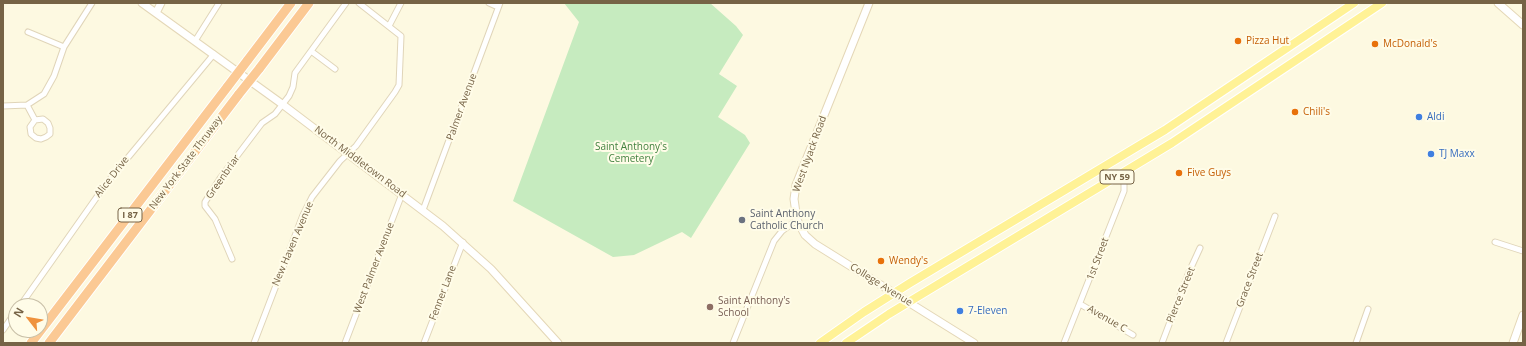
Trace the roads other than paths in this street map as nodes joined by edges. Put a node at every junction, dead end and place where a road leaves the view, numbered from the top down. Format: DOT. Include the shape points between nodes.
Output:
graph roads {
  1 [pos="92,3"];
  2 [pos="142,3"];
  3 [pos="161,3"];
  4 [pos="220,3"];
  5 [pos="291,3"];
  6 [pos="309,3"];
  7 [pos="346,3"];
  8 [pos="359,3"];
  9 [pos="401,3"];
  10 [pos="490,3"];
  11 [pos="869,3"];
  12 [pos="1354,3"];
  13 [pos="1382,3"];
  14 [pos="1498,3"];
  15 [pos="499,5"];
  16 [pos="156,14"];
  17 [pos="389,26"];
  18 [pos="1523,26"];
  19 [pos="28,32"];
  20 [pos="195,41"];
  21 [pos="64,47"];
  22 [pos="311,51"];
  23 [pos="214,54"];
  24 [pos="335,69"];
  25 [pos="282,104"];
  26 [pos="27,105"];
  27 [pos="3,106"];
  28 [pos="35,120"];
  29 [pos="349,154"];
  30 [pos="1121,174"];
  31 [pos="402,194"];
  32 [pos="423,210"];
  33 [pos="1275,216"];
  34 [pos="796,220"];
  35 [pos="463,242"];
  36 [pos="1495,242"];
  37 [pos="1200,248"];
  38 [pos="1523,251"];
  39 [pos="232,258"];
  40 [pos="894,293"];
  41 [pos="26,298"];
  42 [pos="908,302"];
  43 [pos="1080,304"];
  44 [pos="1368,309"];
  45 [pos="1523,315"];
  46 [pos="1133,335"];
  47 [pos="31,343"];
  48 [pos="49,343"];
  49 [pos="254,343"];
  50 [pos="345,343"];
  51 [pos="424,343"];
  52 [pos="558,343"];
  53 [pos="733,343"];
  54 [pos="820,343"];
  55 [pos="846,343"];
  56 [pos="974,343"];
  57 [pos="1064,343"];
  58 [pos="1162,343"];
  59 [pos="1226,343"];
  60 [pos="1356,343"];
  61 [pos="1513,343"];
  1 -- 21 [label="street"];
  2 -- 16 [label="street, North Middletown Road"];
  3 -- 16 [label="street"];
  4 -- 20 [label="street"];
  5 -- 47 [label="highway, New York State Thruway / I 87, bridge"];
  6 -- 48 [label="highway, New York State Thruway / I 87, bridge"];
  7 -- 22 [label="street"];
  8 -- 17 [label="street, New Haven Avenue"];
  9 -- 17 [label="street"];
  10 -- 15 [label="street"];
  11 -- 34 [label="street, West Nyack Road" via="796,185"];
  12 -- 40 [label="main road, NY 59" via="1140,146"];
  13 -- 30 [label="main road, NY 59" via="1172,143"];
  14 -- 18 [label="street"];
  15 -- 32 [label="street, Palmer Avenue"];
  16 -- 20 [label="street, North Middletown Road"];
  17 -- 29 [label="street, New Haven Avenue" via="398,32 402,40 399,85"];
  19 -- 21 [label="street"];
  20 -- 23 [label="street, North Middletown Road"];
  21 -- 26 [label="street" via="54,76 44,94"];
  22 -- 24 [label="street"];
  22 -- 25 [label="street" via="295,73 291,91"];
  23 -- 25 [label="street, North Middletown Road"];
  23 -- 41 [label="street, Alice Drive" via="106,184"];
  25 -- 29 [label="street, North Middletown Road"];
  25 -- 39 [label="street, Greenbriar" via="275,114 262,123 205,202"];
  26 -- 27 [label="street"];
  26 -- 28 [label="street"];
  29 -- 31 [label="street, North Middletown Road"];
  29 -- 49 [label="street, New Haven Avenue" via="332,170 312,197"];
  30 -- 42 [label="main road, NY 59"];
  30 -- 43 [label="street, 1st Street" via="1124,191"];
  31 -- 32 [label="street, North Middletown Road"];
  31 -- 50 [label="street, West Palmer Avenue"];
  32 -- 35 [label="street, North Middletown Road"];
  33 -- 59 [label="street, Grace Street"];
  34 -- 40 [label="street, College Avenue" via="801,230 815,244"];
  34 -- 53 [label="street" via="774,241"];
  35 -- 51 [label="street, Fenner Lane"];
  35 -- 52 [label="street, North Middletown Road"];
  36 -- 38 [label="street"];
  37 -- 58 [label="street, Pierce Street"];
  40 -- 42 [label="street, College Avenue"];
  40 -- 54 [label="main road, NY 59"];
  42 -- 55 [label="main road, NY 59"];
  42 -- 56 [label="street, College Avenue"];
  43 -- 46 [label="street, Avenue C"];
  43 -- 57 [label="street, 1st Street"];
  44 -- 60 [label="street"];
  45 -- 61 [label="street"];
}
